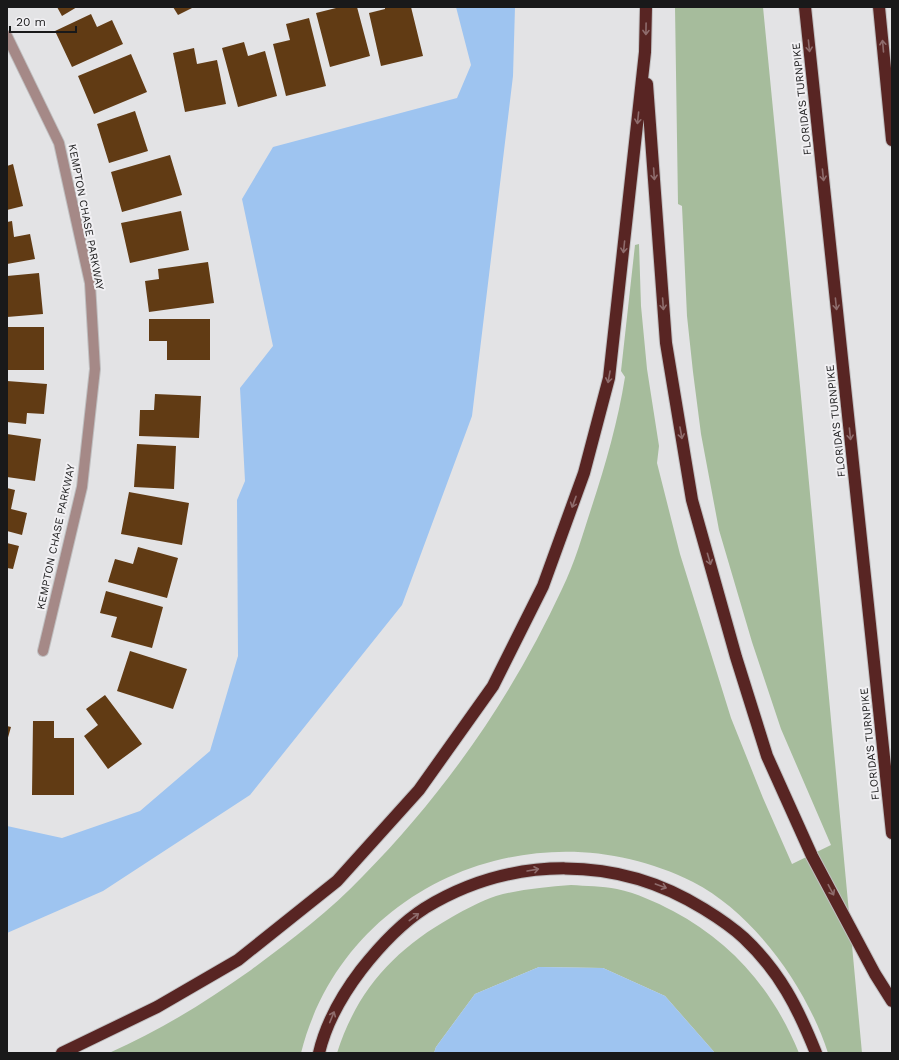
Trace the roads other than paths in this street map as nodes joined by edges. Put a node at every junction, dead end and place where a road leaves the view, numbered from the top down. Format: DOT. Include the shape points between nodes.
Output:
graph roads {
  1 [pos="646,7"];
  2 [pos="805,7"];
  3 [pos="879,7"];
  4 [pos="7,36"];
  5 [pos="645,52"];
  6 [pos="892,140"];
  7 [pos="43,651"];
  8 [pos="892,833"];
  9 [pos="892,1000"];
  10 [pos="62,1053"];
  11 [pos="318,1053"];
  12 [pos="816,1053"];
  1 -- 5 [label="highway, one-way"];
  2 -- 8 [label="highway, FLORIDA'S TURNPIKE, one-way"];
  6 -- 3 [label="highway, one-way"];
  4 -- 7 [label="street, KEMPTON CHASE PARKWAY" via="59,143 90,283 95,368 82,486"];
  5 -- 9 [label="highway, one-way" via="666,343 692,500 767,756 812,856 875,974"];
  5 -- 10 [label="highway, one-way" via="609,378 584,473 543,586 493,686 420,790 337,881 238,960 157,1007"];
  11 -- 12 [label="highway, one-way" via="335,1010 355,979 376,951 400,927 425,908 463,889 506,875 542,869 607,871 638,878 667,888 718,917 744,938 779,979 796,1006"];
}
